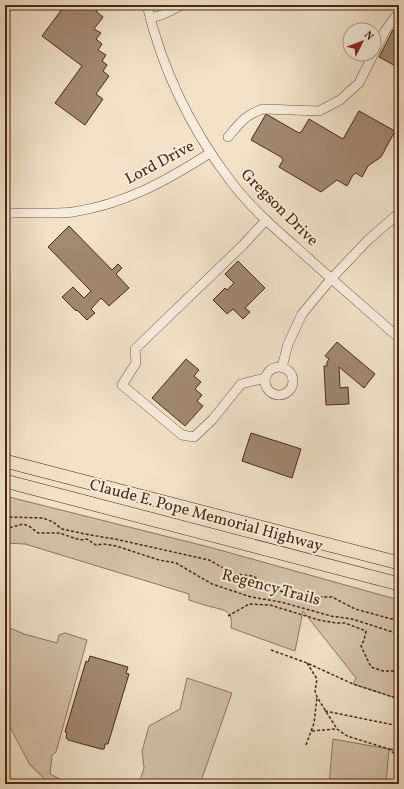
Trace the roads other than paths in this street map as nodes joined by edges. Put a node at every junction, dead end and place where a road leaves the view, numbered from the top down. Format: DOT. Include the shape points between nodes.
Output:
graph roads {
  1 [pos="147,5"];
  2 [pos="182,5"];
  3 [pos="399,15"];
  4 [pos="150,18"];
  5 [pos="228,137"];
  6 [pos="210,153"];
  7 [pos="399,213"];
  8 [pos="5,214"];
  9 [pos="266,220"];
  10 [pos="331,279"];
  11 [pos="399,338"];
  12 [pos="282,367"];
  13 [pos="265,378"];
  14 [pos="5,461"];
  15 [pos="5,482"];
  16 [pos="399,563"];
  17 [pos="399,584"];
  1 -- 4 [label="street, Gregson Drive"];
  2 -- 4 [label="street"];
  3 -- 5 [label="street" via="385,32 359,83 340,100 319,111 264,109 245,117"];
  4 -- 6 [label="street, Gregson Drive" via="161,56 186,114"];
  6 -- 8 [label="street, Lord Drive" via="148,190 109,204 72,212"];
  6 -- 9 [label="street, Gregson Drive" via="229,180"];
  7 -- 10 [label="street" via="368,240"];
  9 -- 10 [label="street, Gregson Drive"];
  9 -- 13 [label="street" via="135,349 136,363 122,385 182,435 194,437 213,419 241,384"];
  10 -- 11 [label="street, Gregson Drive"];
  10 -- 12 [label="street" via="298,322 288,344"];
  12 -- 13 [label="street" via="269,370"];
  12 -- 13 [label="street" via="290,372 293,382 285,394 276,395 268,391 265,387"];
  14 -- 16 [label="highway, Claude E. Pope Memorial Highway"];
  15 -- 17 [label="highway, Claude E. Pope Memorial Highway"];
}
